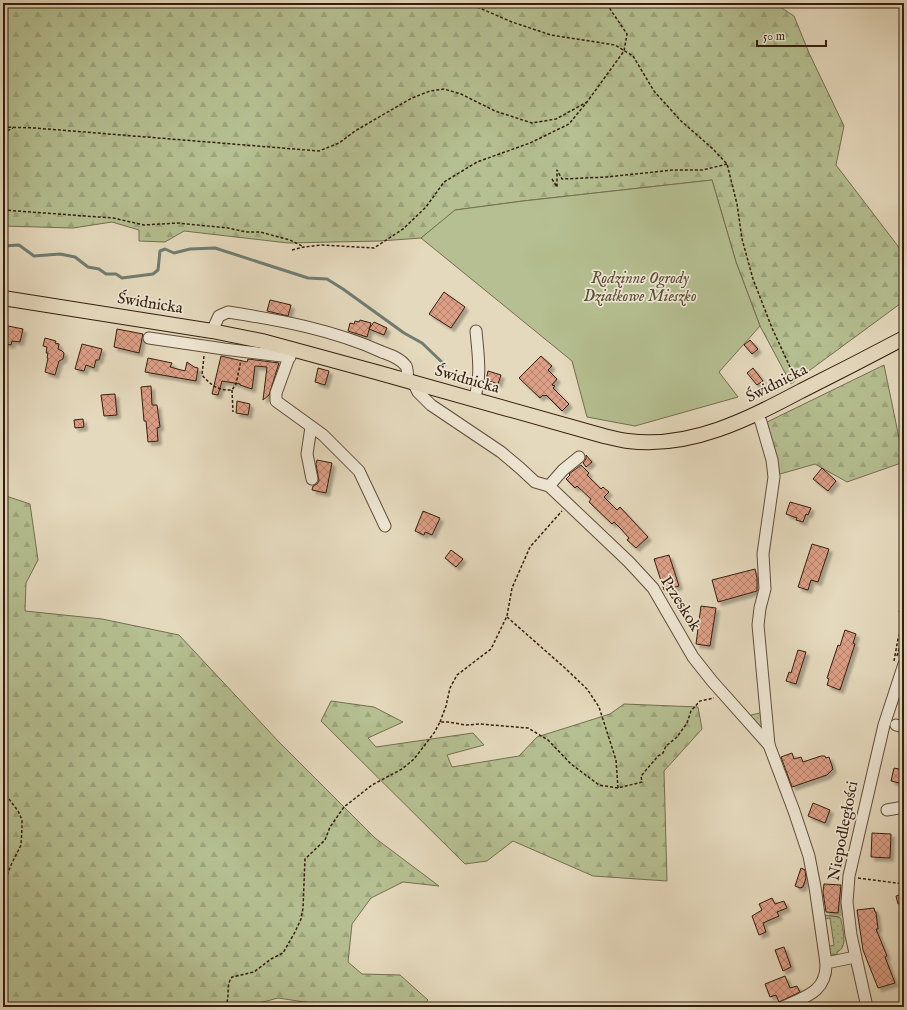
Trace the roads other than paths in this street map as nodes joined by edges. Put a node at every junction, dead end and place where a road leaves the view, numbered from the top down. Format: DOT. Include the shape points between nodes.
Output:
graph roads {
  1 [pos="3,298"];
  2 [pos="212,331"];
  3 [pos="476,331"];
  4 [pos="149,338"];
  5 [pos="904,338"];
  6 [pos="291,353"];
  7 [pos="410,382"];
  8 [pos="474,399"];
  9 [pos="757,414"];
  10 [pos="311,427"];
  11 [pos="579,457"];
  12 [pos="312,479"];
  13 [pos="551,487"];
  14 [pos="385,526"];
  15 [pos="904,664"];
  16 [pos="769,745"];
  17 [pos="904,807"];
  18 [pos="887,810"];
  19 [pos="855,957"];
  20 [pos="826,963"];
  21 [pos="783,1007"];
  22 [pos="867,1007"];
  1 -- 2 [label="main road, Świdnicka"];
  2 -- 6 [label="main road, Świdnicka" via="262,341"];
  2 -- 7 [label="street" via="219,316 228,312 326,332 398,358 406,366"];
  3 -- 8 [label="street" via="479,364"];
  4 -- 6 [label="street" via="243,351"];
  5 -- 9 [label="main road, Świdnicka"];
  6 -- 7 [label="main road, Świdnicka"];
  6 -- 10 [label="street" via="276,393 276,400"];
  7 -- 8 [label="main road, Świdnicka"];
  7 -- 13 [label="street" via="431,405 501,452 535,482"];
  8 -- 9 [label="main road, Świdnicka" via="629,441 686,438 730,426"];
  9 -- 16 [label="street, Przeskok" via="772,460 774,477 762,554 765,589 758,625"];
  10 -- 12 [label="street" via="307,454"];
  10 -- 14 [label="street" via="323,435 359,471"];
  11 -- 13 [label="street" via="563,470"];
  13 -- 16 [label="street, Przeskok" via="653,588 693,657"];
  15 -- 19 [label="street, Niepodległości" via="884,725 849,876 848,916"];
  16 -- 20 [label="street, Przeskok" via="809,856"];
  17 -- 18 [label="street"];
  19 -- 20 [label="street"];
  19 -- 22 [label="street, Niepodległości"];
  20 -- 21 [label="street" via="826,972 819,988 809,996"];
}
